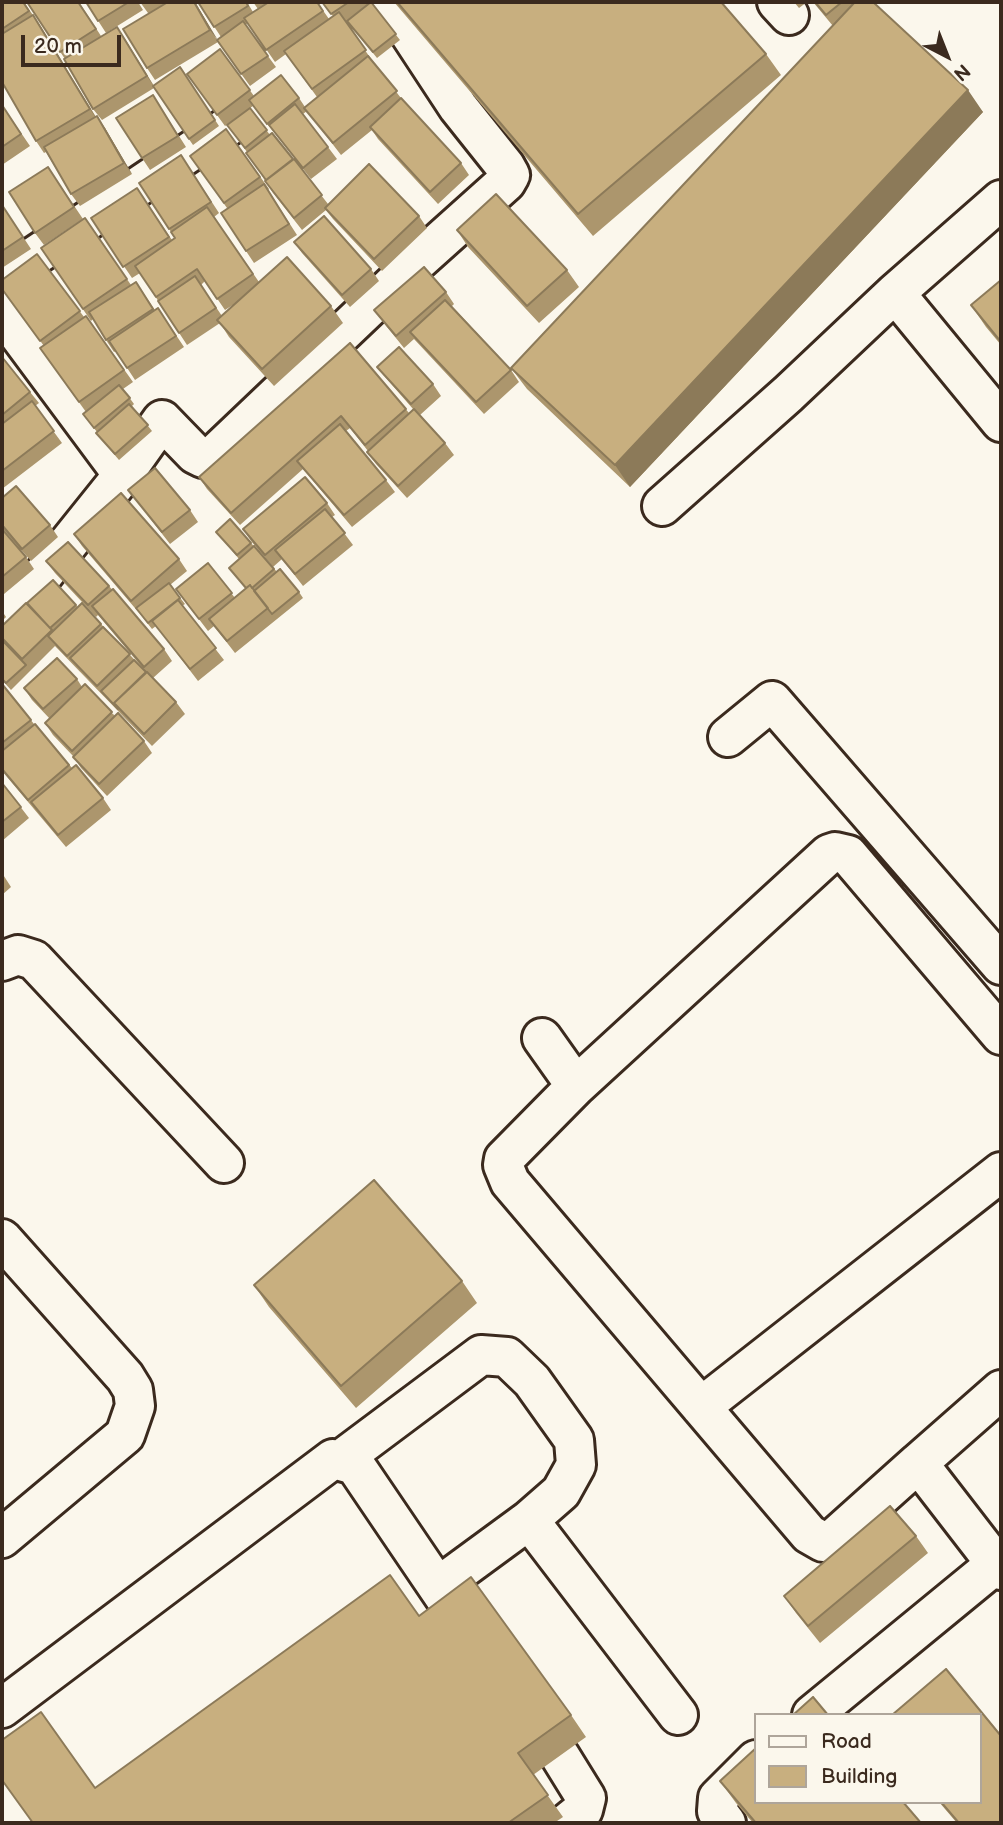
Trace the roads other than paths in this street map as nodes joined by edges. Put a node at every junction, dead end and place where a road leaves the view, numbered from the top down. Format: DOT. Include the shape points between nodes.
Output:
graph roads {
  1 [pos="389,2"];
  2 [pos="233,123"];
  3 [pos="1001,200"];
  4 [pos="2,278"];
  5 [pos="895,293"];
  6 [pos="2,312"];
  7 [pos="1001,422"];
  8 [pos="123,475"];
  9 [pos="662,506"];
  10 [pos="2,626"];
  11 [pos="728,737"];
  12 [pos="2,961"];
  13 [pos="1001,965"];
  14 [pos="1001,1035"];
  15 [pos="542,1038"];
  16 [pos="576,1086"];
  17 [pos="224,1163"];
  18 [pos="996,1186"];
  19 [pos="2,1239"];
  20 [pos="1001,1390"];
  21 [pos="701,1407"];
  22 [pos="342,1459"];
  23 [pos="918,1463"];
  24 [pos="529,1520"];
  25 [pos="2,1538"];
  26 [pos="999,1564"];
  27 [pos="2,1708"];
  28 [pos="814,1713"];
  29 [pos="678,1715"];
  30 [pos="559,1756"];
  31 [pos="754,1762"];
  32 [pos="567,1823"];
  33 [pos="726,1823"];
  1 -- 8 [label="street" via="458,107 510,175 212,457 195,453 162,420"];
  2 -- 4 [label="street"];
  3 -- 5 [label="street"];
  5 -- 7 [label="street"];
  5 -- 9 [label="street"];
  6 -- 8 [label="street"];
  8 -- 10 [label="street"];
  11 -- 13 [label="street" via="772,701"];
  12 -- 17 [label="street" via="18,955 34,960"];
  14 -- 16 [label="street" via="848,855 835,852"];
  15 -- 16 [label="street"];
  16 -- 21 [label="street" via="504,1159 505,1173"];
  18 -- 21 [label="street"];
  19 -- 25 [label="street" via="125,1377 135,1406 125,1434"];
  20 -- 23 [label="street"];
  21 -- 23 [label="street" via="809,1534 823,1542 831,1541"];
  22 -- 24 [label="street" via="355,1465 448,1601"];
  22 -- 24 [label="street" via="481,1355 507,1357 532,1381 574,1440 576,1465 561,1492"];
  22 -- 27 [label="street" via="333,1459"];
  23 -- 26 [label="street"];
  24 -- 29 [label="street"];
  26 -- 28 [label="street"];
  30 -- 32 [label="street" via="586,1798 583,1810"];
  31 -- 33 [label="street" via="718,1798 717,1811"];
}
